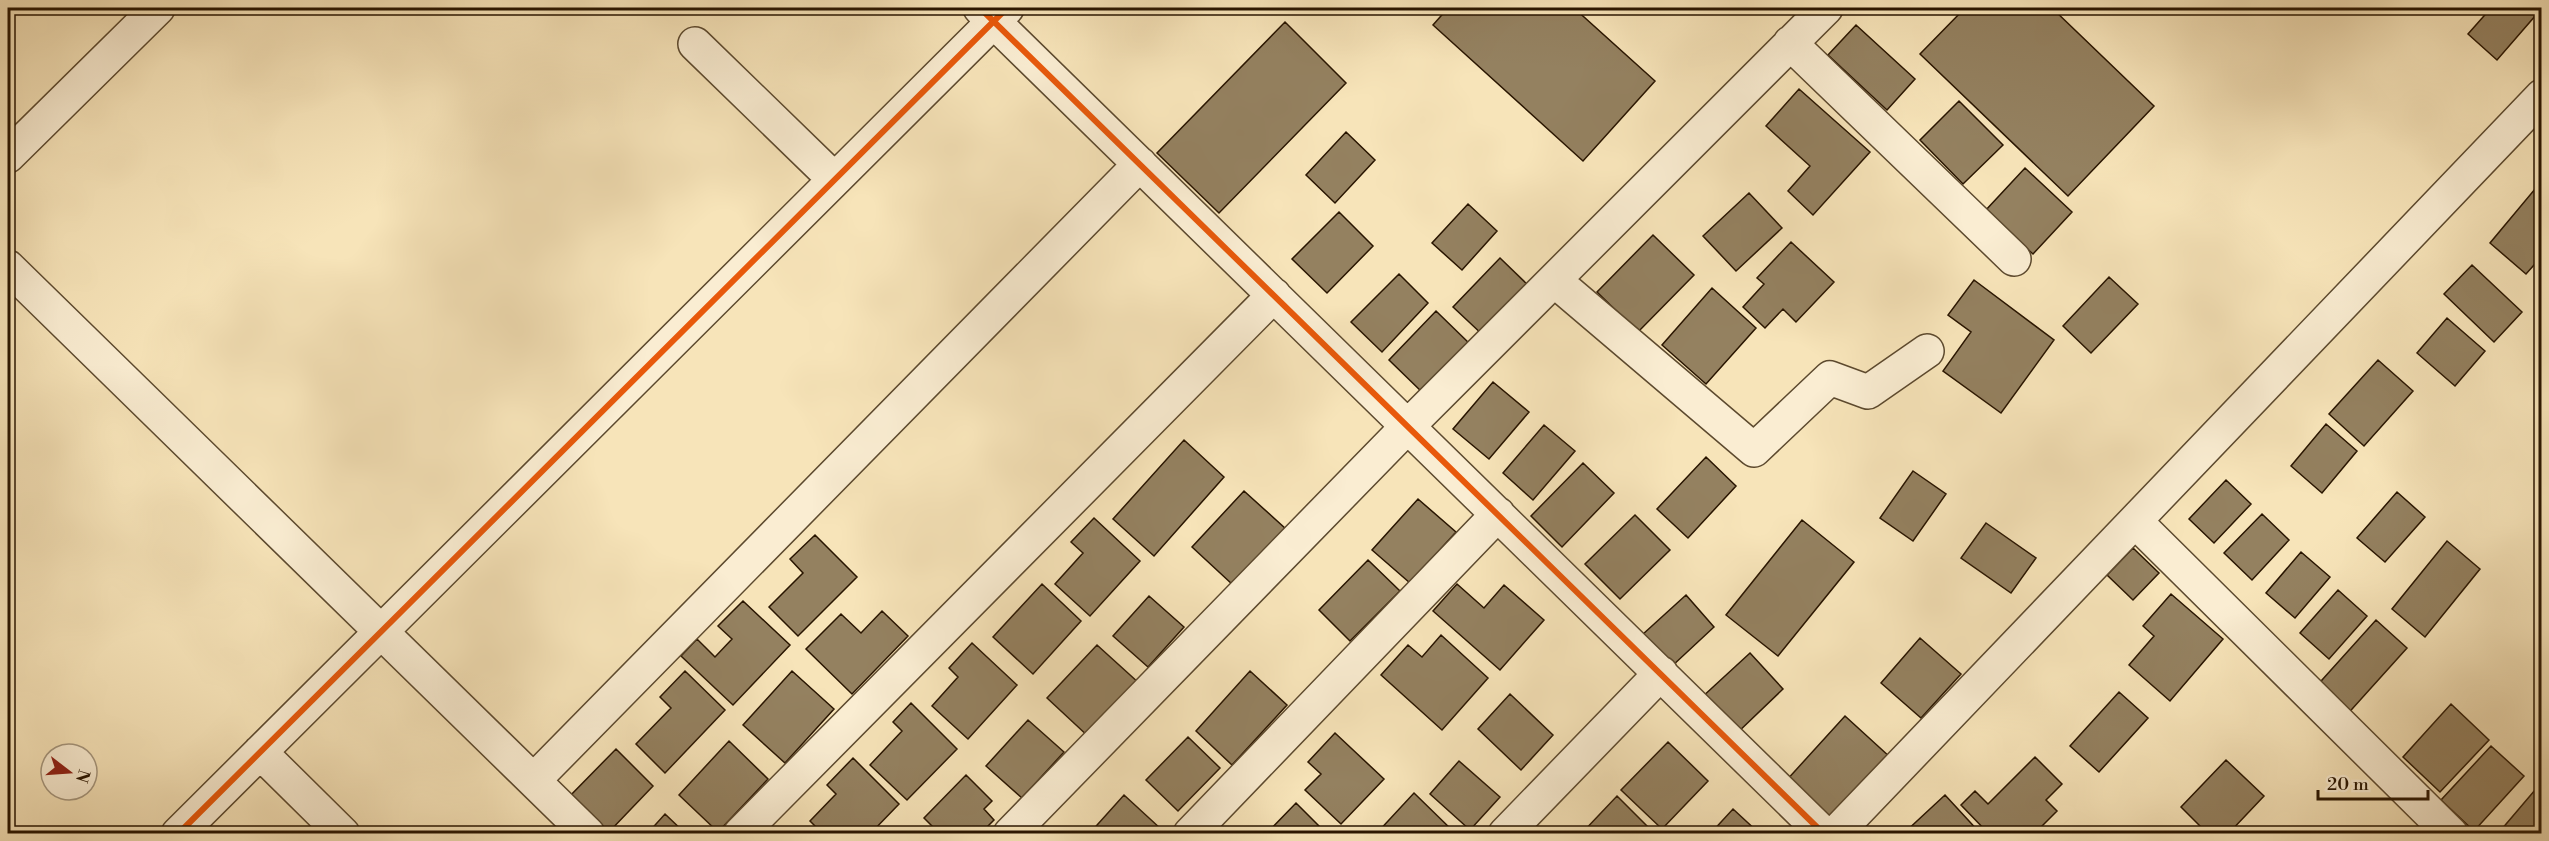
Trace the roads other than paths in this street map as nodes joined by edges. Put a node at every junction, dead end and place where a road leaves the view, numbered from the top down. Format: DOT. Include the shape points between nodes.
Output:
graph roads {
  1 [pos="158,8"];
  2 [pos="1826,8"];
  3 [pos="994,12"];
  4 [pos="1791,43"];
  5 [pos="695,44"];
  6 [pos="2541,96"];
  7 [pos="8,156"];
  8 [pos="1140,165"];
  9 [pos="834,179"];
  10 [pos="2014,259"];
  11 [pos="8,267"];
  12 [pos="1554,280"];
  13 [pos="1274,295"];
  14 [pos="1927,351"];
  15 [pos="1408,426"];
  16 [pos="1498,514"];
  17 [pos="2135,521"];
  18 [pos="381,631"];
  19 [pos="1661,673"];
  20 [pos="260,752"];
  21 [pos="534,780"];
  22 [pos="178,834"];
  23 [pos="344,834"];
  24 [pos="588,834"];
  25 [pos="740,834"];
  26 [pos="1010,834"];
  27 [pos="1190,834"];
  28 [pos="1505,834"];
  29 [pos="1824,834"];
  30 [pos="1835,834"];
  31 [pos="2451,834"];
  1 -- 7 [label="street"];
  2 -- 4 [label="street"];
  3 -- 8 [label="street"];
  3 -- 9 [label="street"];
  4 -- 10 [label="street"];
  4 -- 12 [label="street"];
  5 -- 9 [label="street"];
  6 -- 17 [label="street"];
  8 -- 13 [label="street"];
  8 -- 21 [label="street"];
  9 -- 18 [label="street"];
  11 -- 18 [label="street"];
  12 -- 14 [label="street" via="1754,450 1830,378 1868,393"];
  12 -- 15 [label="street"];
  13 -- 15 [label="street"];
  13 -- 25 [label="street"];
  15 -- 16 [label="street"];
  15 -- 26 [label="street"];
  16 -- 19 [label="street"];
  16 -- 27 [label="street"];
  17 -- 30 [label="street"];
  17 -- 31 [label="street"];
  18 -- 20 [label="street"];
  18 -- 21 [label="street"];
  19 -- 28 [label="street"];
  19 -- 29 [label="street"];
  20 -- 22 [label="street"];
  20 -- 23 [label="street"];
  21 -- 24 [label="street"];
}
